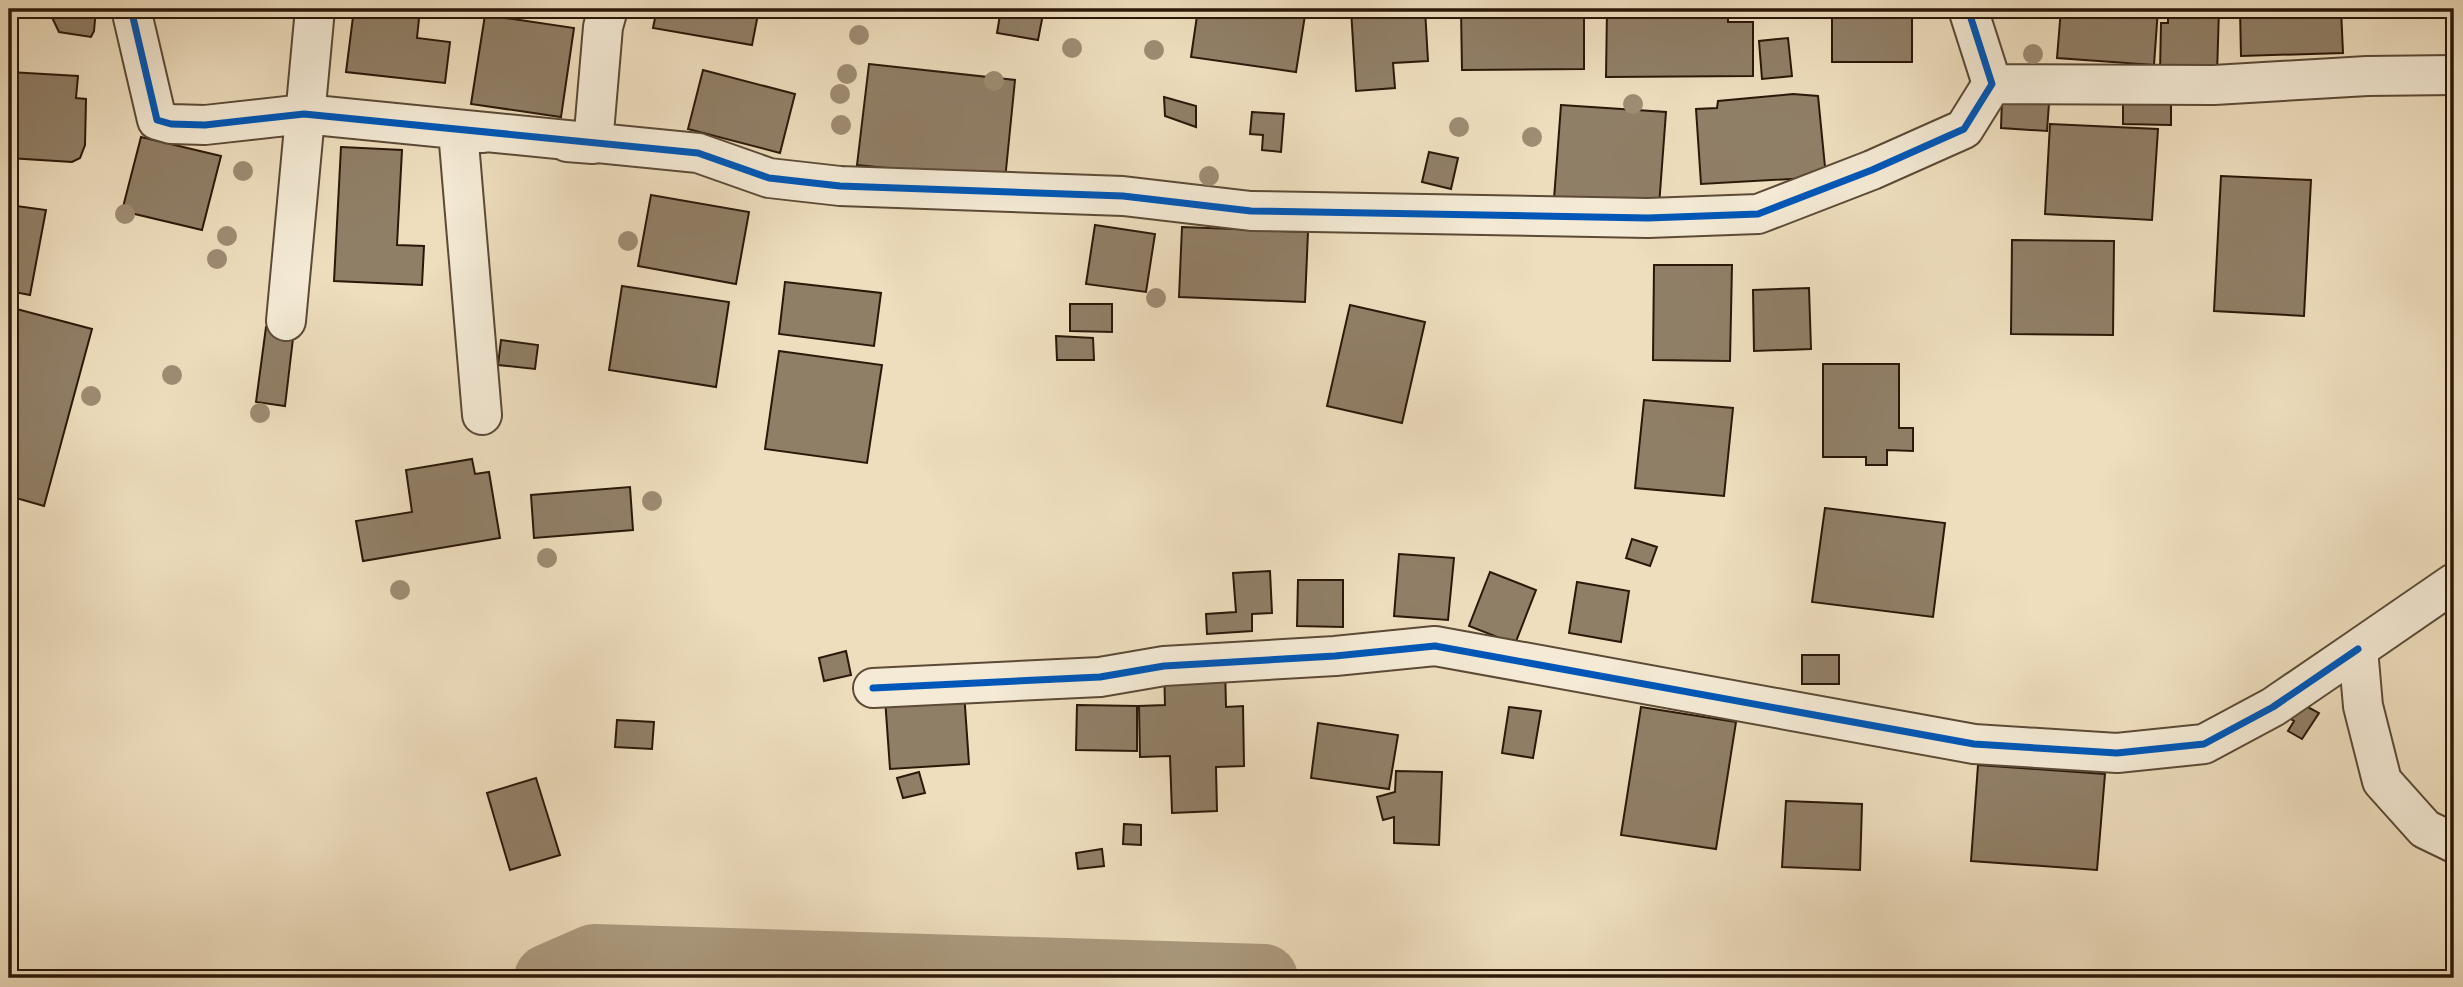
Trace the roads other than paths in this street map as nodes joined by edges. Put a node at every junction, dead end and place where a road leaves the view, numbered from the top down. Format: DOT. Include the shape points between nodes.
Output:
graph roads {
  1 [pos="131,9"];
  2 [pos="315,9"];
  3 [pos="608,9"];
  4 [pos="1968,9"];
  5 [pos="2454,75"];
  6 [pos="1992,84"];
  7 [pos="304,114"];
  8 [pos="458,131"];
  9 [pos="593,144"];
  10 [pos="286,321"];
  11 [pos="482,415"];
  12 [pos="2454,583"];
  13 [pos="2358,649"];
  14 [pos="873,688"];
  15 [pos="2454,843"];
  1 -- 7 [label="street" via="157,120 205,125"];
  2 -- 7 [label="street"];
  3 -- 9 [label="street"];
  4 -- 6 [label="street"];
  5 -- 6 [label="street" via="2214,85"];
  6 -- 9 [label="street" via="1964,129 1758,214 1648,218 1251,211 1123,196 840,186 769,178 698,153"];
  7 -- 8 [label="street"];
  7 -- 10 [label="street"];
  8 -- 9 [label="street"];
  8 -- 11 [label="street"];
  12 -- 13 [label="street"];
  13 -- 14 [label="street" via="2273,707 2204,744 2117,753 1974,744 1435,646 1164,666 1100,677"];
  13 -- 15 [label="street" via="2363,706 2382,781 2425,829"];
}
